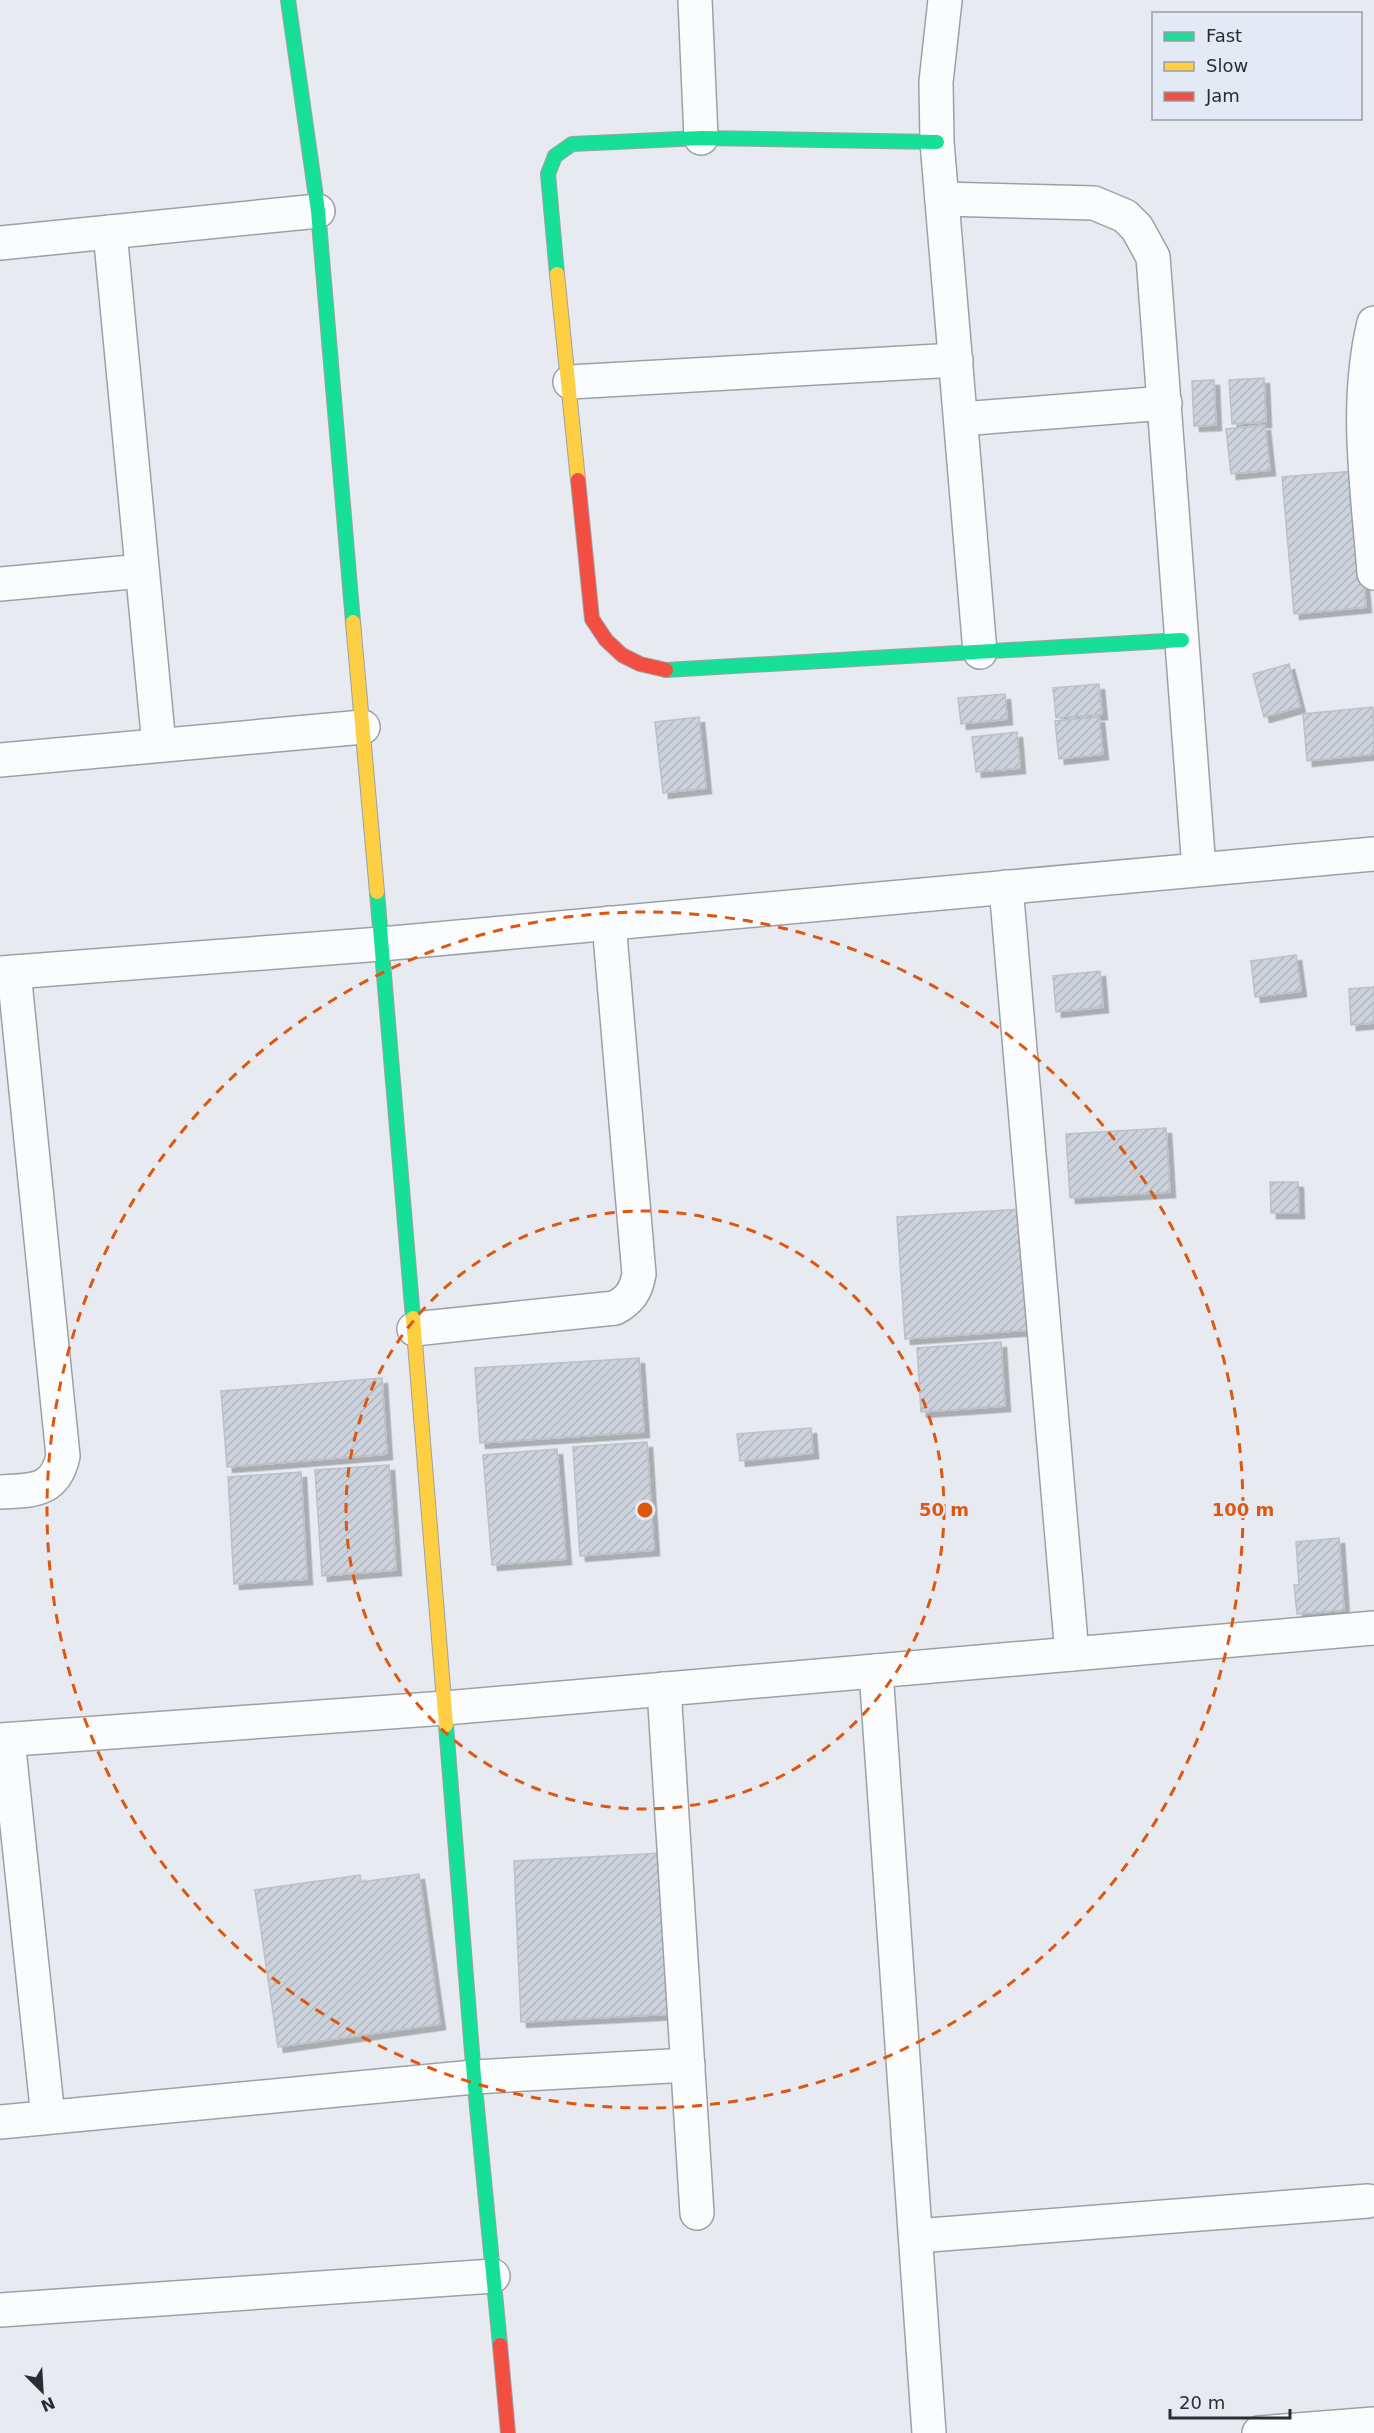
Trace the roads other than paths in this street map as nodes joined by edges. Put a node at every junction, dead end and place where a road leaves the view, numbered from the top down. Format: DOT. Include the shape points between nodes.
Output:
graph roads {
  1 [pos="288,0"];
  2 [pos="695,0"];
  3 [pos="945,0"];
  4 [pos="701,138"];
  5 [pos="937,142"];
  6 [pos="942,199"];
  7 [pos="318,211"];
  8 [pos="110,232"];
  9 [pos="0,243"];
  10 [pos="1374,323"];
  11 [pos="956,360"];
  12 [pos="570,382"];
  13 [pos="1165,404"];
  14 [pos="961,419"];
  15 [pos="142,571"];
  16 [pos="1374,573"];
  17 [pos="0,584"];
  18 [pos="1182,640"];
  19 [pos="980,652"];
  20 [pos="363,727"];
  21 [pos="159,746"];
  22 [pos="0,760"];
  23 [pos="1374,854"];
  24 [pos="1199,869"];
  25 [pos="1006,887"];
  26 [pos="609,923"];
  27 [pos="381,944"];
  28 [pos="7,972"];
  29 [pos="414,1329"];
  30 [pos="0,1492"];
  31 [pos="1374,1628"];
  32 [pos="1072,1654"];
  33 [pos="876,1671"];
  34 [pos="664,1689"];
  35 [pos="446,1708"];
  36 [pos="4,1740"];
  37 [pos="688,2065"];
  38 [pos="474,2077"];
  39 [pos="48,2117"];
  40 [pos="0,2122"];
  41 [pos="1368,2201"];
  42 [pos="698,2213"];
  43 [pos="916,2236"];
  44 [pos="494,2276"];
  45 [pos="0,2310"];
  46 [pos="1374,2424"];
  47 [pos="508,2433"];
  48 [pos="929,2433"];
  49 [pos="1259,2433"];
  1 -- 7 [label="street"];
  2 -- 4 [label="street"];
  3 -- 5 [label="street" via="936,82"];
  4 -- 5 [label="street"];
  4 -- 12 [label="street" via="580,142 554,155 548,168 548,182"];
  5 -- 6 [label="street"];
  6 -- 11 [label="street"];
  6 -- 13 [label="street" via="1094,203 1125,216 1146,242 1153,258"];
  7 -- 8 [label="street"];
  7 -- 20 [label="street"];
  8 -- 9 [label="street"];
  8 -- 15 [label="street"];
  10 -- 16 [label="street" via="1362,412"];
  11 -- 12 [label="street"];
  11 -- 14 [label="street"];
  12 -- 19 [label="street" via="592,619 621,656 642,666 665,670"];
  13 -- 14 [label="street"];
  13 -- 18 [label="street"];
  14 -- 19 [label="street"];
  15 -- 17 [label="street"];
  15 -- 21 [label="street"];
  18 -- 19 [label="street"];
  18 -- 24 [label="street"];
  20 -- 21 [label="street"];
  20 -- 27 [label="street"];
  21 -- 22 [label="street"];
  23 -- 24 [label="street"];
  24 -- 25 [label="street"];
  25 -- 26 [label="street"];
  25 -- 32 [label="street"];
  26 -- 27 [label="street"];
  26 -- 29 [label="street" via="639,1274 636,1287 629,1299 615,1308"];
  27 -- 28 [label="street"];
  27 -- 29 [label="street"];
  28 -- 30 [label="street" via="63,1456 60,1472 50,1483 36,1490"];
  29 -- 35 [label="street"];
  31 -- 32 [label="street"];
  32 -- 33 [label="street"];
  33 -- 34 [label="street"];
  33 -- 43 [label="street"];
  34 -- 35 [label="street"];
  34 -- 37 [label="street"];
  35 -- 36 [label="street"];
  35 -- 38 [label="street"];
  36 -- 39 [label="street"];
  37 -- 38 [label="street"];
  37 -- 42 [label="street"];
  38 -- 39 [label="street"];
  38 -- 44 [label="street"];
  39 -- 40 [label="street"];
  41 -- 43 [label="street"];
  43 -- 48 [label="street"];
  44 -- 45 [label="street"];
  44 -- 47 [label="street"];
  46 -- 49 [label="street"];
}
